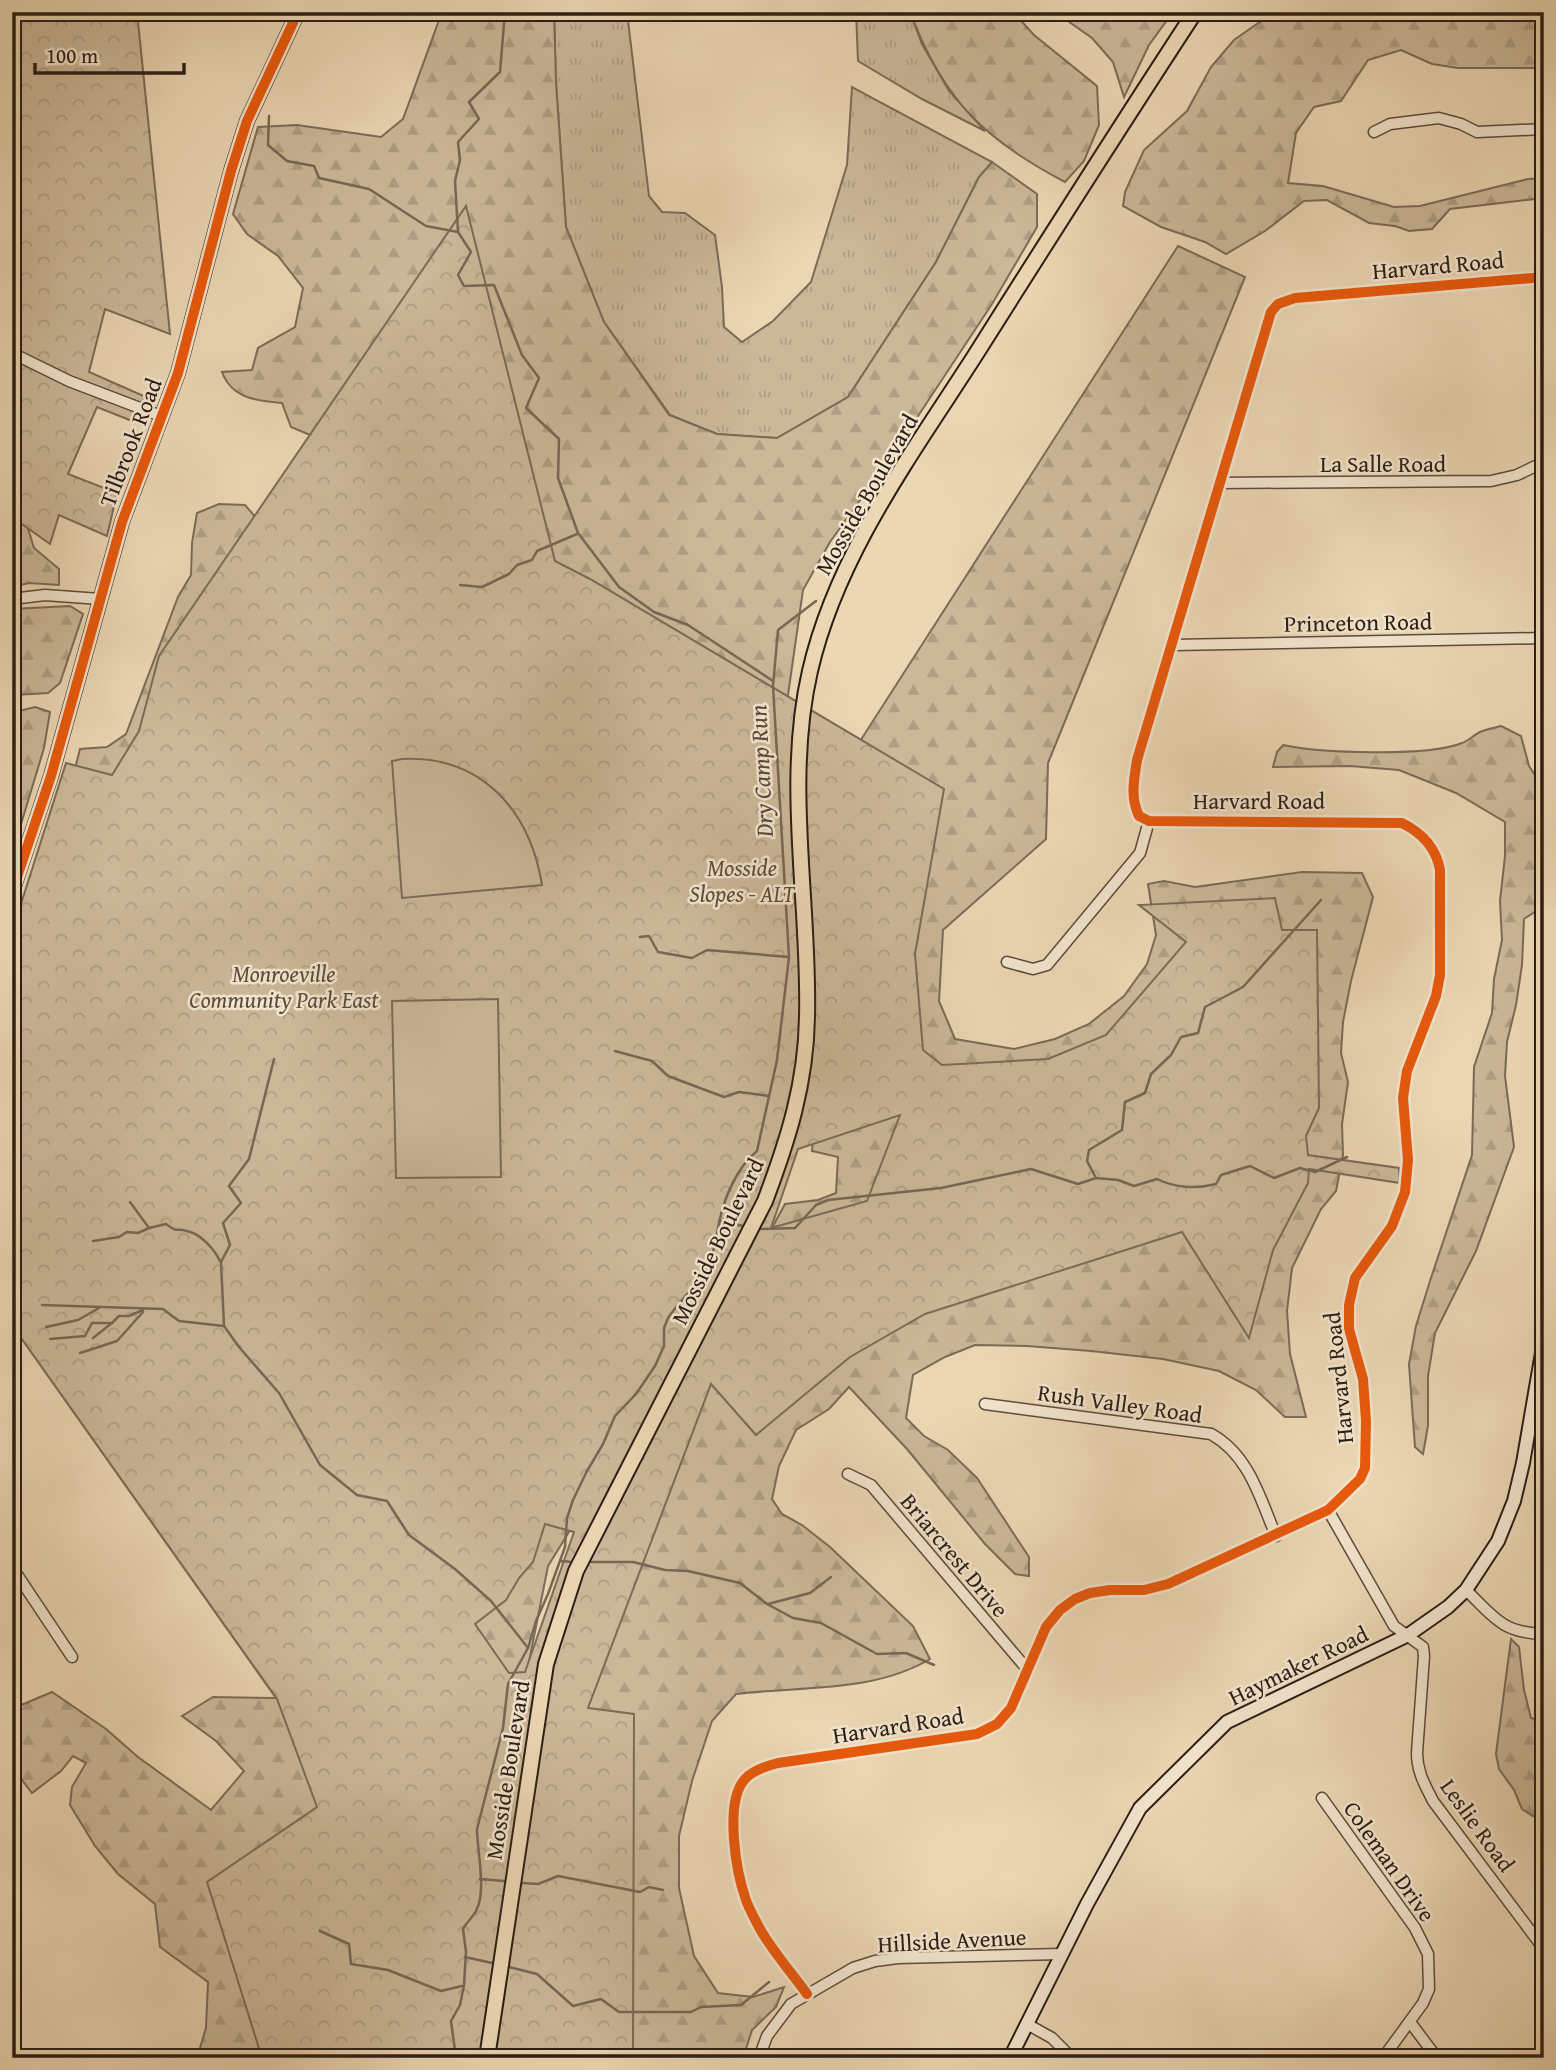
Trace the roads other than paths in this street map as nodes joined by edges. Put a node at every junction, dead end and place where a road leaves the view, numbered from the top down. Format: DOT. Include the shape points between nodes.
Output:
graph roads {
  1 [pos="18,12"];
  2 [pos="298,12"];
  3 [pos="1195,12"];
  4 [pos="12,20"];
  5 [pos="1544,129"];
  6 [pos="1374,132"];
  7 [pos="1544,277"];
  8 [pos="12,353"];
  9 [pos="161,416"];
  10 [pos="1544,462"];
  11 [pos="1219,483"];
  12 [pos="12,599"];
  13 [pos="100,599"];
  14 [pos="1544,638"];
  15 [pos="1173,645"];
  16 [pos="1149,821"];
  17 [pos="12,892"];
  18 [pos="1007,962"];
  19 [pos="1544,1341"];
  20 [pos="985,1404"];
  21 [pos="848,1474"];
  22 [pos="1328,1510"];
  23 [pos="1276,1536"];
  24 [pos="12,1567"];
  25 [pos="1466,1590"];
  26 [pos="1544,1634"];
  27 [pos="1408,1635"];
  28 [pos="72,1657"];
  29 [pos="1027,1669"];
  30 [pos="1322,1798"];
  31 [pos="1544,1949"];
  32 [pos="1062,1954"];
  33 [pos="807,1994"];
  34 [pos="1410,2022"];
  35 [pos="1027,2024"];
  36 [pos="487,2058"];
  37 [pos="759,2058"];
  38 [pos="1010,2058"];
  39 [pos="1072,2058"];
  40 [pos="1383,2058"];
  41 [pos="1437,2058"];
  1 -- 4 [label="street"];
  2 -- 9 [label="main road, Tilbrook Road" via="247,121 178,373"];
  3 -- 36 [label="main road, Mosside Boulevard" via="917,446 852,556 828,611 810,673 802,732 799,778 807,1017 800,1089 788,1142 765,1201 576,1571 546,1664"];
  5 -- 6 [label="street" via="1477,132 1439,118 1390,124"];
  7 -- 11 [label="street, Harvard Road" via="1295,298 1278,304 1266,322"];
  8 -- 9 [label="street" via="69,381"];
  9 -- 13 [label="main road, Tilbrook Road"];
  10 -- 11 [label="street, La Salle Road" via="1491,481"];
  11 -- 15 [label="street, Harvard Road"];
  12 -- 13 [label="street" via="45,595"];
  13 -- 17 [label="main road, Tilbrook Road" via="51,776"];
  14 -- 15 [label="street, Princeton Road"];
  15 -- 16 [label="street, Harvard Road" via="1132,788 1139,816"];
  16 -- 18 [label="street" via="1140,853 1047,965 1033,970"];
  16 -- 22 [label="street, Harvard Road" via="1402,823 1423,836 1438,859 1440,975 1407,1071 1403,1098 1408,1160 1405,1192 1392,1226 1355,1278 1349,1305 1349,1329 1363,1379 1365,1468 1360,1479"];
  19 -- 25 [label="main road, Haymaker Road" via="1514,1501 1498,1541"];
  20 -- 23 [label="street, Rush Valley Road" via="1211,1434 1245,1465"];
  21 -- 29 [label="street, Briarcrest Drive" via="871,1485"];
  22 -- 23 [label="street, Harvard Road"];
  22 -- 27 [label="street" via="1394,1626"];
  23 -- 29 [label="street, Harvard Road" via="1157,1588 1110,1590 1076,1599 1046,1627"];
  24 -- 28 [label="street"];
  25 -- 26 [label="street" via="1514,1631"];
  25 -- 27 [label="main road, Haymaker Road"];
  27 -- 31 [label="street, Leslie Road" via="1423,1647 1424,1656 1417,1753 1422,1780"];
  27 -- 32 [label="main road, Haymaker Road" via="1227,1723 1140,1808"];
  29 -- 33 [label="street, Harvard Road" via="1011,1709 997,1724 977,1734 778,1763 743,1781 733,1812 746,1900 761,1931"];
  30 -- 34 [label="street, Coleman Drive" via="1423,1941 1429,1989"];
  32 -- 33 [label="street, Hillside Avenue" via="875,1961"];
  32 -- 35 [label="main road, Haymaker Road"];
  33 -- 37 [label="street, Hillside Avenue" via="783,2014 767,2036"];
  34 -- 40 [label="street, Coleman Drive"];
  34 -- 41 [label="street"];
  35 -- 38 [label="main road, Haymaker Road"];
  35 -- 39 [label="street" via="1052,2038"];
}
